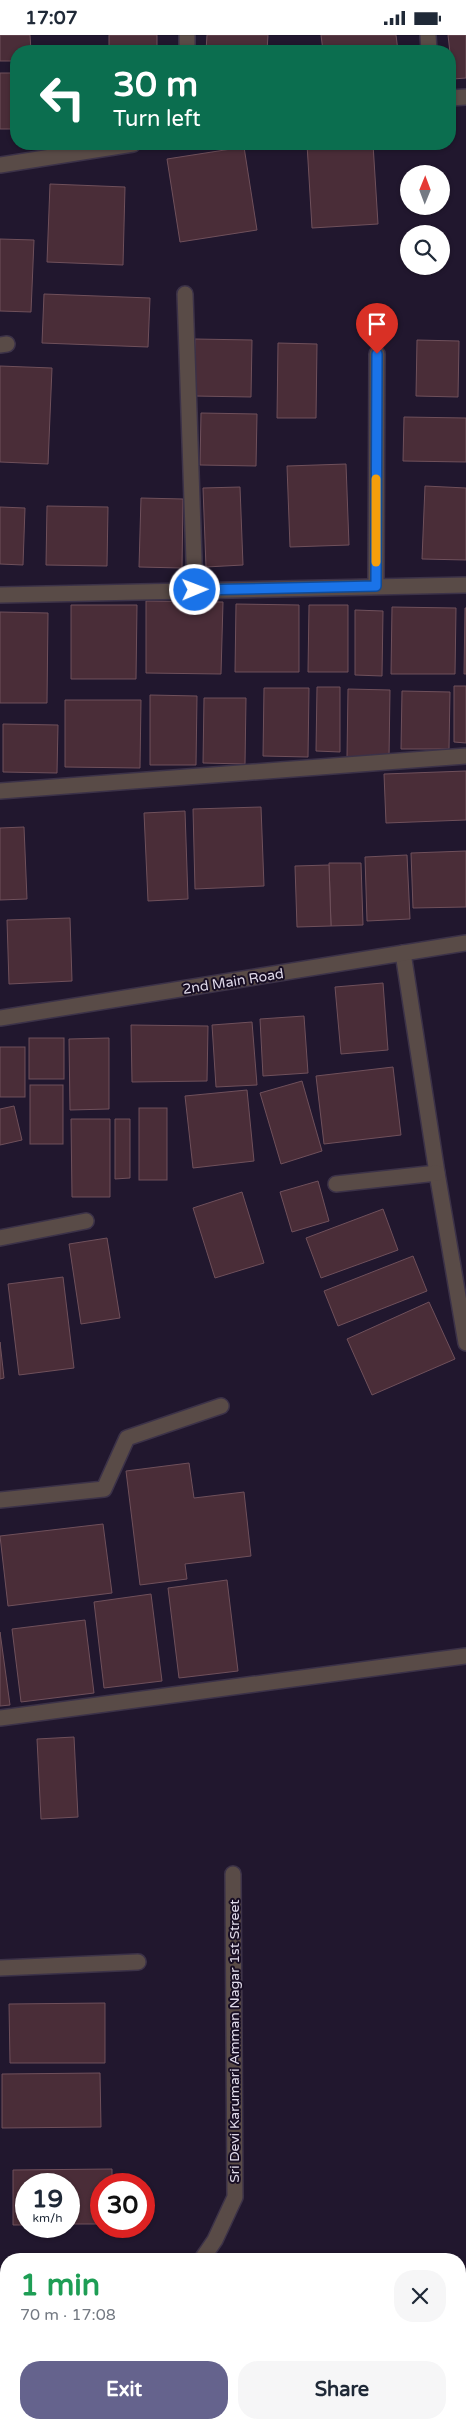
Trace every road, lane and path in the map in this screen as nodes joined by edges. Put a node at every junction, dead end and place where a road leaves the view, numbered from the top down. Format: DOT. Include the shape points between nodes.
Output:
graph roads {
  1 [pos="95,150"];
  2 [pos="0,165"];
  3 [pos="184,294"];
  4 [pos="377,354"];
  5 [pos="466,585"];
  6 [pos="376,586"];
  7 [pos="195,590"];
  8 [pos="0,595"];
  9 [pos="466,757"];
  10 [pos="0,791"];
  11 [pos="466,943"];
  12 [pos="403,953"];
  13 [pos="0,1019"];
  14 [pos="437,1173"];
  15 [pos="336,1184"];
  16 [pos="86,1221"];
  17 [pos="0,1238"];
  18 [pos="466,1343"];
  19 [pos="220,1406"];
  20 [pos="0,1500"];
  21 [pos="466,1656"];
  22 [pos="0,1719"];
  23 [pos="233,1874"];
  24 [pos="138,1962"];
  25 [pos="0,1969"];
  26 [pos="206,2253"];
  1 -- 2 [label="street"];
  3 -- 7 [label="street"];
  4 -- 6 [label="street"];
  5 -- 6 [label="street"];
  6 -- 7 [label="street"];
  7 -- 8 [label="street"];
  9 -- 10 [label="street"];
  11 -- 12 [label="street, 2nd Main Road"];
  12 -- 13 [label="street, 2nd Main Road"];
  12 -- 14 [label="street"];
  14 -- 15 [label="street"];
  14 -- 18 [label="street"];
  16 -- 17 [label="street"];
  19 -- 20 [label="street" via="127,1438 104,1489"];
  21 -- 22 [label="street"];
  23 -- 26 [label="street, Sri Devi Karumari Amman Nagar 1st Street" via="235,2197"];
  24 -- 25 [label="street"];
}
